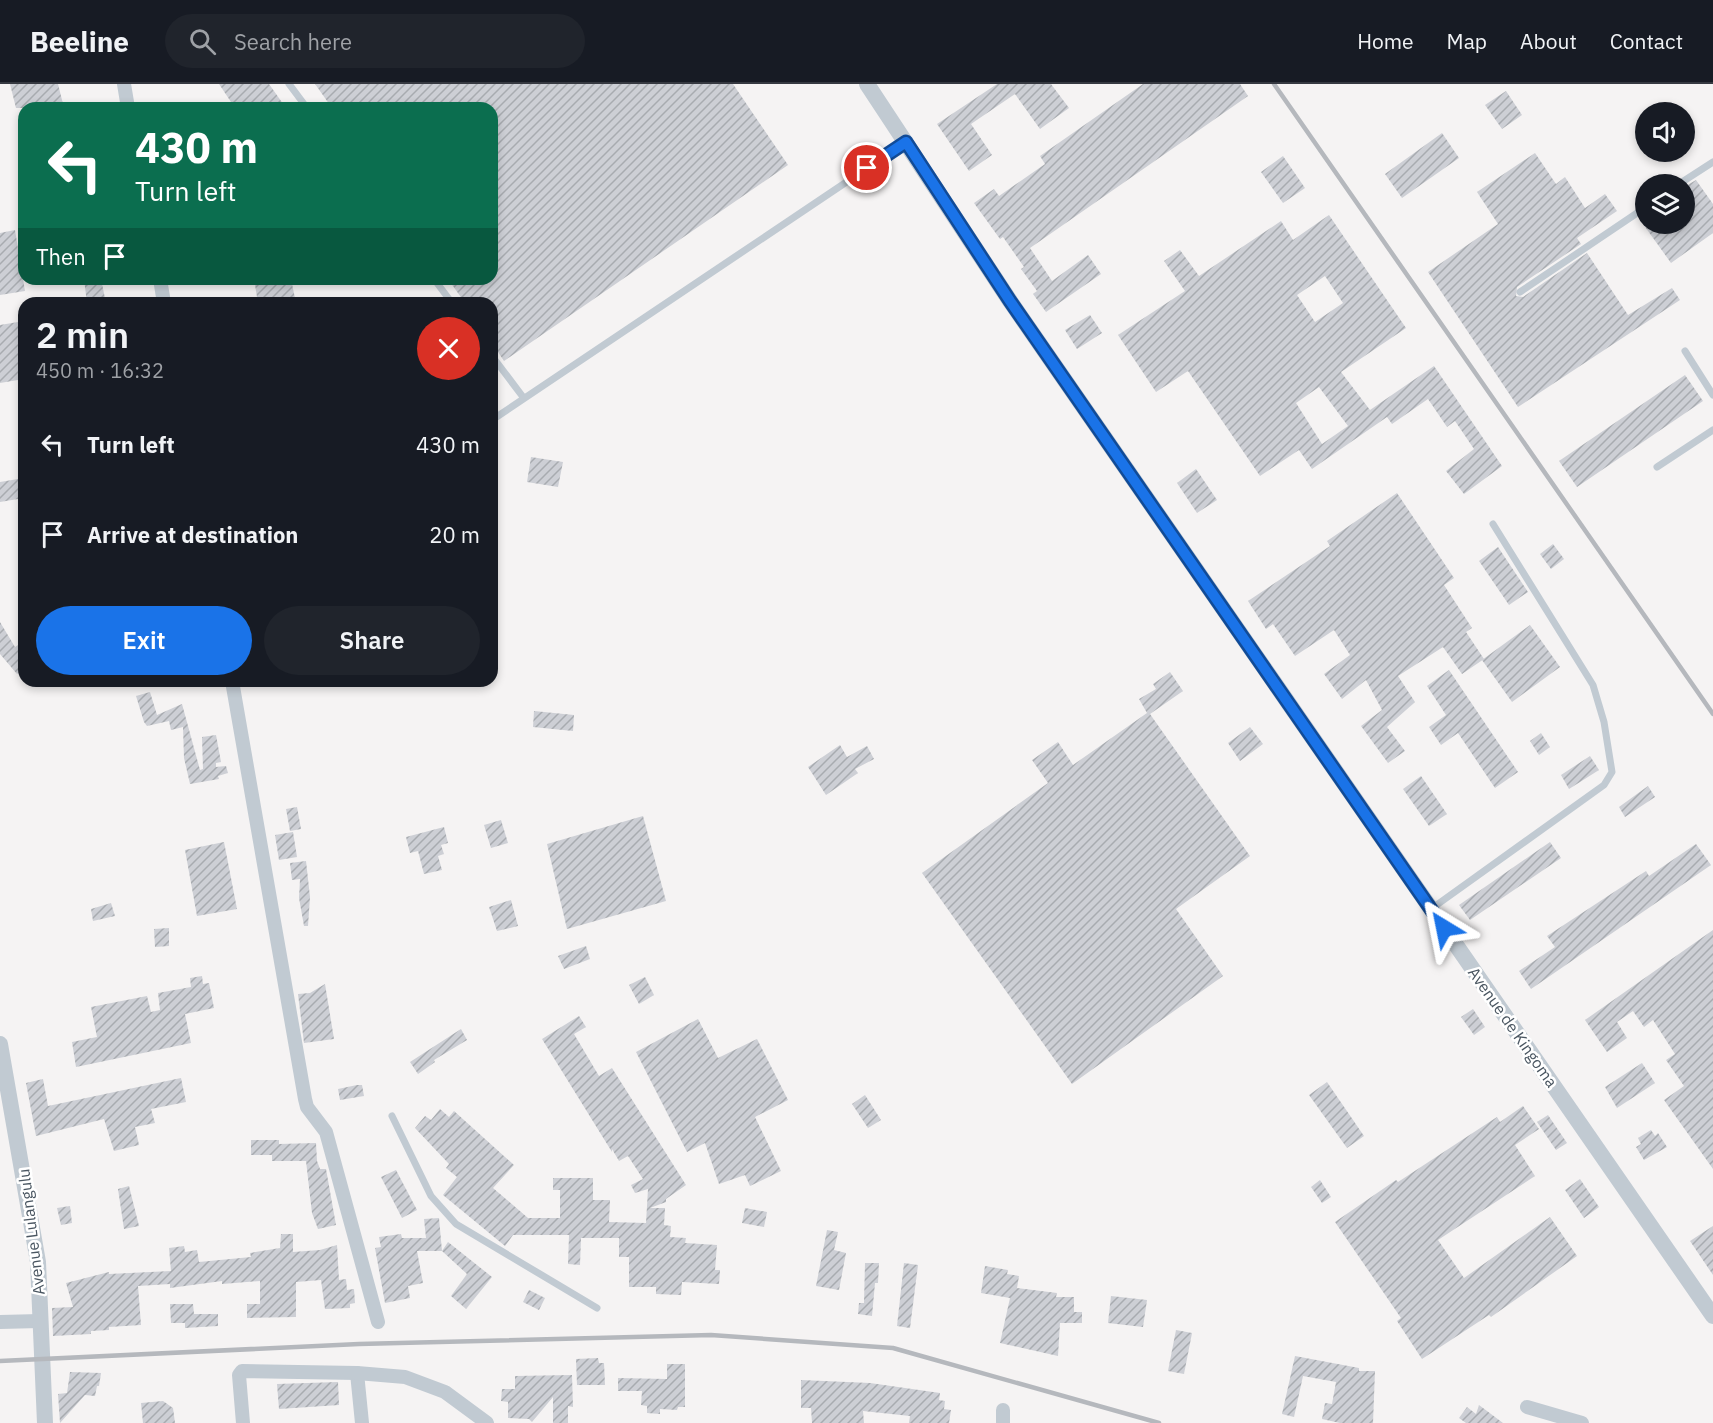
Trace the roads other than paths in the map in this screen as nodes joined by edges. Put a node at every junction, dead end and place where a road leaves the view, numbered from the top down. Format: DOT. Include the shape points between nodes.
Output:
graph roads {
  1 [pos="124,84"];
  2 [pos="289,84"];
  3 [pos="867,84"];
  4 [pos="127,102"];
  5 [pos="302,102"];
  6 [pos="906,142"];
  7 [pos="1713,162"];
  8 [pos="1694,174"];
  9 [pos="1635,214"];
  10 [pos="1520,292"];
  11 [pos="1684,351"];
  12 [pos="498,364"];
  13 [pos="1713,395"];
  14 [pos="523,397"];
  15 [pos="498,416"];
  16 [pos="1713,430"];
  17 [pos="1657,466"];
  18 [pos="1493,524"];
  19 [pos="233,687"];
  20 [pos="1431,909"];
  21 [pos="0,1044"];
  22 [pos="392,1116"];
  23 [pos="597,1308"];
  24 [pos="1713,1316"];
  25 [pos="40,1321"];
  26 [pos="0,1322"];
  27 [pos="378,1322"];
  28 [pos="357,1373"];
  29 [pos="1527,1407"];
  30 [pos="45,1423"];
  31 [pos="243,1423"];
  32 [pos="362,1423"];
  33 [pos="487,1423"];
  34 [pos="1582,1423"];
  1 -- 4 [label="street"];
  2 -- 5 [label="lane"];
  3 -- 6 [label="street, Avenue de Kingoma"];
  6 -- 14 [label="lane"];
  6 -- 20 [label="street, Avenue de Kingoma" via="1010,301"];
  7 -- 8 [label="lane"];
  9 -- 10 [label="lane"];
  11 -- 13 [label="lane"];
  12 -- 14 [label="lane"];
  14 -- 15 [label="lane"];
  16 -- 17 [label="lane"];
  18 -- 20 [label="lane" via="1593,685 1612,772 1604,785"];
  19 -- 27 [label="street" via="305,1099 326,1132"];
  20 -- 24 [label="street, Avenue de Kingoma"];
  21 -- 25 [label="street, Avenue Lulangulu" via="38,1262"];
  22 -- 23 [label="lane" via="431,1196 456,1224"];
  25 -- 26 [label="street"];
  25 -- 30 [label="street, Avenue Lulangulu"];
  28 -- 31 [label="street" via="240,1372"];
  28 -- 32 [label="street"];
  28 -- 33 [label="street" via="405,1377 445,1392"];
  29 -- 34 [label="street"];
}
